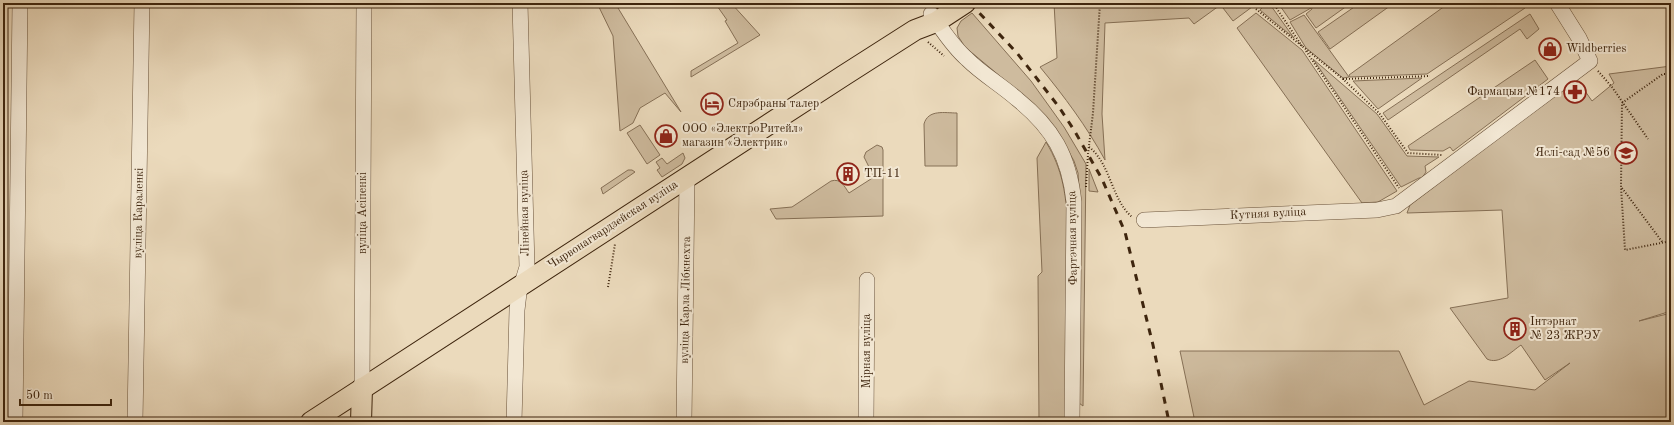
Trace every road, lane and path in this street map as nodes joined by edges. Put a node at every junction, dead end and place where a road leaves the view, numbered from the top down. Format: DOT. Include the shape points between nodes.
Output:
graph roads {
  1 [pos="20,3"];
  2 [pos="142,3"];
  3 [pos="364,3"];
  4 [pos="520,3"];
  5 [pos="965,3"];
  6 [pos="1100,3"];
  7 [pos="1273,3"];
  8 [pos="1557,3"];
  9 [pos="1256,9"];
  10 [pos="938,13"];
  11 [pos="920,35"];
  12 [pos="1304,49"];
  13 [pos="945,57"];
  14 [pos="1598,71"];
  15 [pos="1671,74"];
  16 [pos="1430,76"];
  17 [pos="1343,79"];
  18 [pos="1622,103"];
  19 [pos="1648,139"];
  20 [pos="1089,147"];
  21 [pos="1464,155"];
  22 [pos="687,177"];
  23 [pos="1087,180"];
  24 [pos="1621,187"];
  25 [pos="1406,199"];
  26 [pos="1144,220"];
  27 [pos="611,225"];
  28 [pos="1671,241"];
  29 [pos="1663,243"];
  30 [pos="867,280"];
  31 [pos="521,285"];
  32 [pos="608,287"];
  33 [pos="362,388"];
  34 [pos="14,422"];
  35 [pos="135,422"];
  36 [pos="311,422"];
  37 [pos="361,422"];
  38 [pos="514,422"];
  39 [pos="684,422"];
  40 [pos="866,422"];
  41 [pos="1072,422"];
  1 -- 34 [label="street"];
  2 -- 35 [label="street, вуліца Караленкі"];
  3 -- 33 [label="street, вуліца Асіпенкі"];
  4 -- 31 [label="street, Лінейная вуліца" via="526,267"];
  5 -- 10 [label="main road, Чырвонагвардзейская вуліца"];
  6 -- 20 [label="path"];
  7 -- 12 [label="path"];
  8 -- 21 [label="street" via="1590,61"];
  9 -- 12 [label="path"];
  10 -- 11 [label="main road, Чырвонагвардзейская вуліца"];
  10 -- 41 [label="street, Фартэчная вуліца" via="956,49 1017,98 1036,117 1052,135 1069,168 1074,217"];
  11 -- 13 [label="path"];
  11 -- 22 [label="main road, Чырвонагвардзейская вуліца"];
  12 -- 17 [label="path"];
  12 -- 25 [label="path"];
  14 -- 18 [label="path"];
  15 -- 18 [label="path" via="1663,74"];
  16 -- 17 [label="path"];
  17 -- 21 [label="path" via="1379,112 1408,153"];
  18 -- 19 [label="path"];
  18 -- 24 [label="path"];
  20 -- 23 [label="path"];
  20 -- 26 [label="path" via="1102,162 1127,213 1138,220"];
  21 -- 25 [label="street"];
  22 -- 27 [label="main road, Чырвонагвардзейская вуліца"];
  22 -- 39 [label="street, вуліца Карла Лібкнехта"];
  24 -- 29 [label="path"];
  24 -- 29 [label="path" via="1625,250"];
  25 -- 26 [label="street, Кутняя вуліца" via="1390,208 1377,210"];
  27 -- 31 [label="main road, Чырвонагвардзейская вуліца"];
  27 -- 32 [label="path" via="615,236 615,249"];
  28 -- 29 [label="path"];
  30 -- 40 [label="street, Мірная вуліца"];
  31 -- 33 [label="main road, Чырвонагвардзейская вуліца"];
  31 -- 38 [label="street, Лінейная вуліца" via="517,310"];
  33 -- 36 [label="main road, Чырвонагвардзейская вуліца"];
  33 -- 37 [label="main road, вуліца Асіпенкі"];
}
